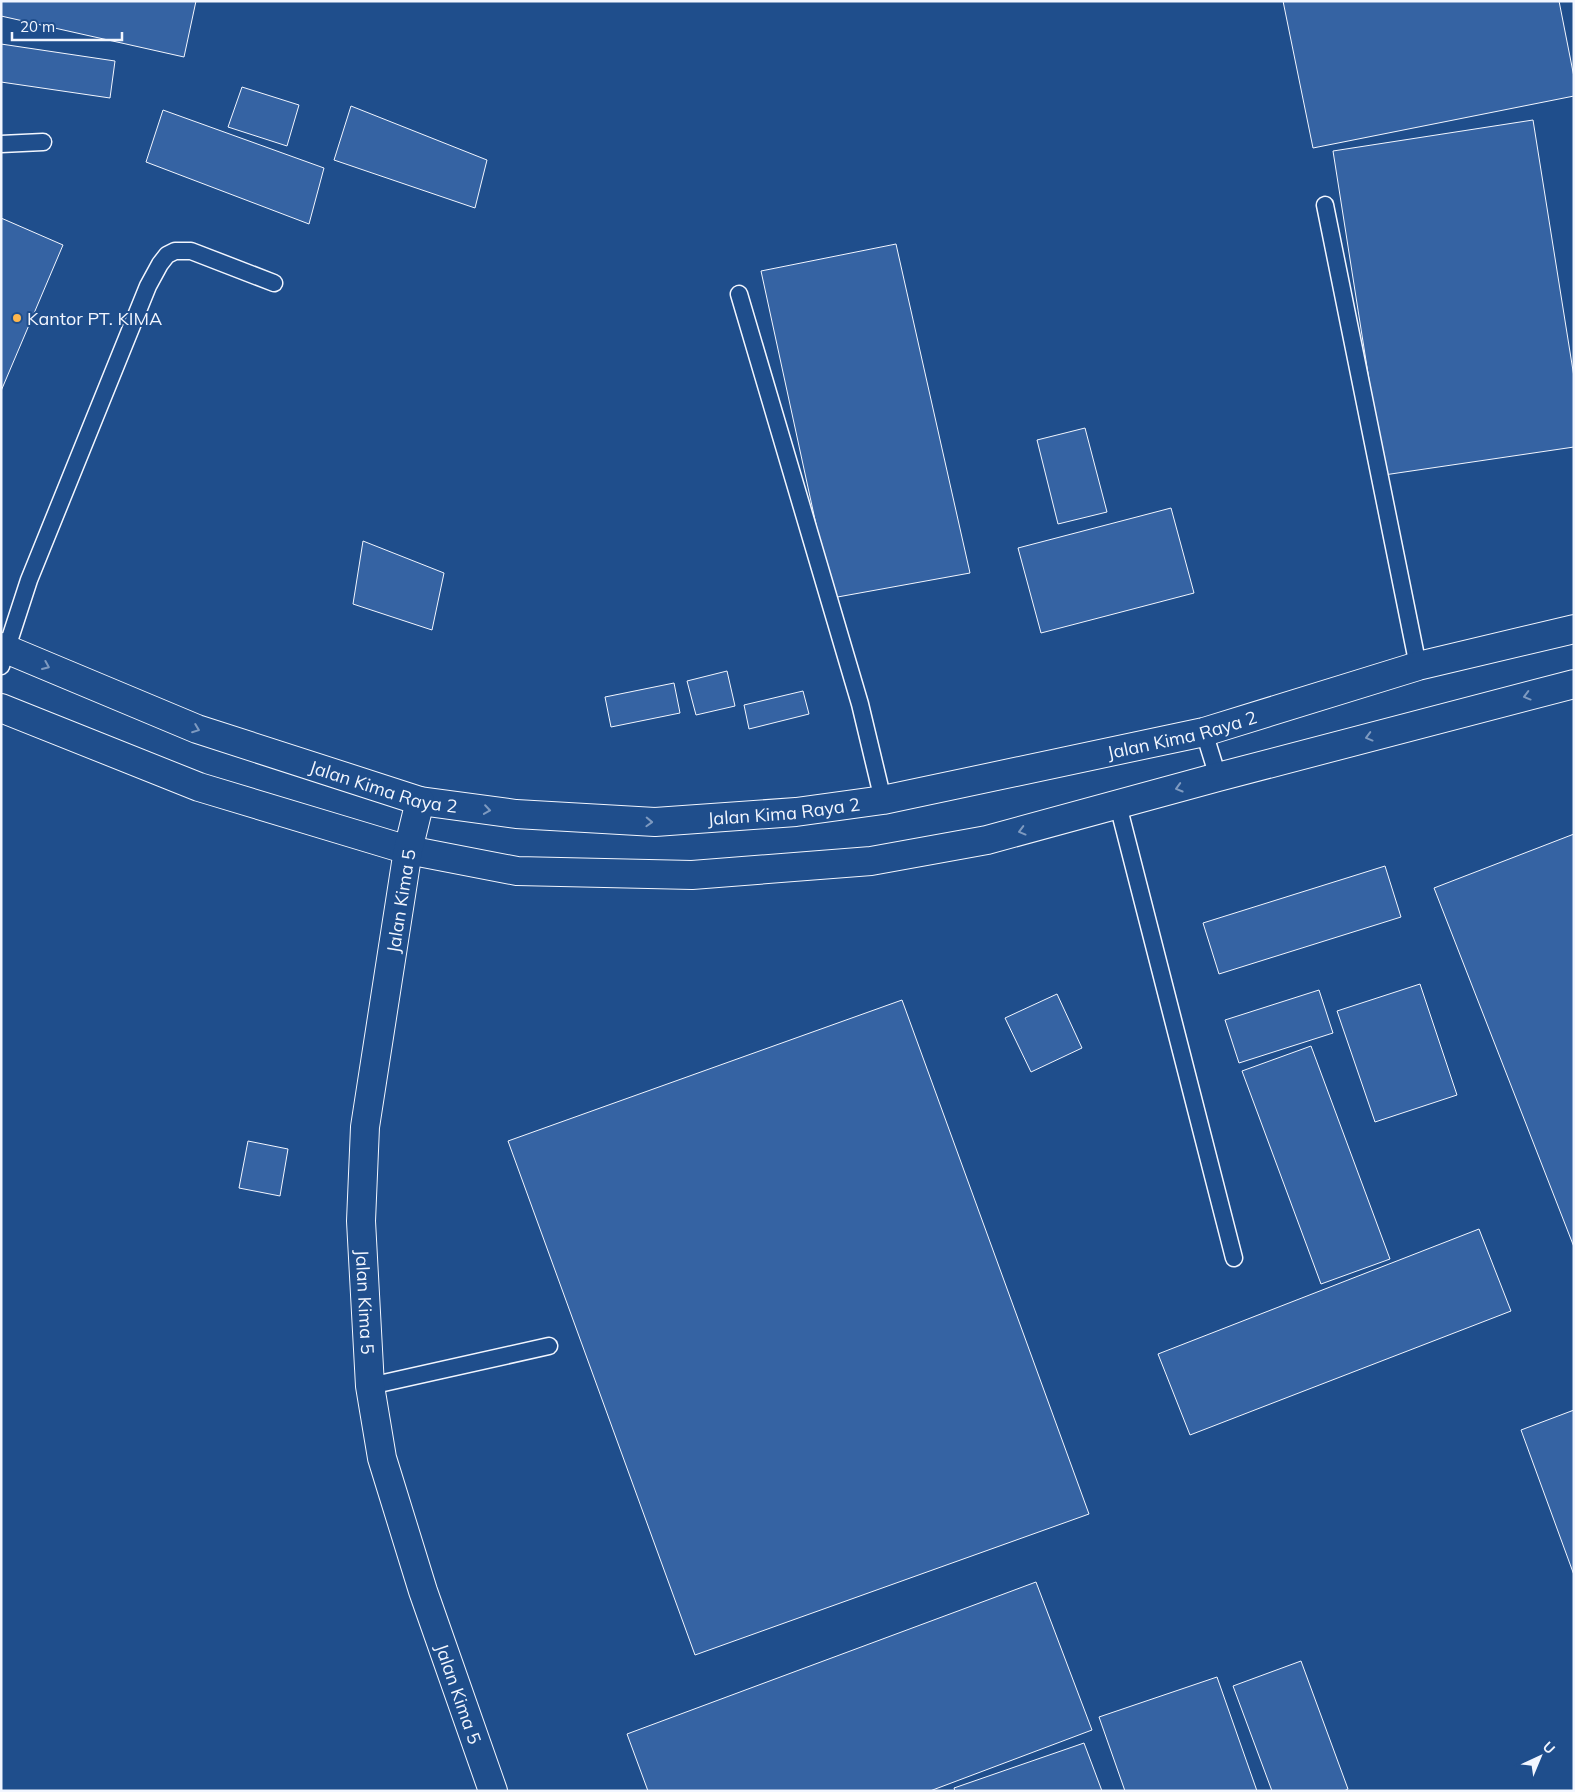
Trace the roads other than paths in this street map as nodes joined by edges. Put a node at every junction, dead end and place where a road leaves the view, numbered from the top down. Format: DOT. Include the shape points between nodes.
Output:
graph roads {
  1 [pos="43,142"];
  2 [pos="1,144"];
  3 [pos="1325,205"];
  4 [pos="274,282"];
  5 [pos="739,294"];
  6 [pos="1574,629"];
  7 [pos="3,654"];
  8 [pos="1418,666"];
  9 [pos="1574,684"];
  10 [pos="1,708"];
  11 [pos="1204,732"];
  12 [pos="1218,777"];
  13 [pos="420,800"];
  14 [pos="883,800"];
  15 [pos="1118,805"];
  16 [pos="408,850"];
  17 [pos="1234,1258"];
  18 [pos="549,1346"];
  19 [pos="370,1386"];
  20 [pos="493,1791"];
  1 -- 2 [label="lane"];
  3 -- 8 [label="lane"];
  4 -- 7 [label="lane" via="191,251 175,251 160,264 148,286 29,580"];
  5 -- 14 [label="lane" via="860,704"];
  6 -- 8 [label="street, Jalan Kima Raya 2"];
  7 -- 13 [label="street, Jalan Kima Raya 2, one-way" via="197,730"];
  8 -- 11 [label="street, Jalan Kima Raya 2"];
  9 -- 12 [label="street, one-way"];
  10 -- 16 [label="street" via="199,787"];
  11 -- 12 [label="lane"];
  11 -- 14 [label="street, Jalan Kima Raya 2"];
  12 -- 15 [label="street, one-way"];
  13 -- 14 [label="street, Jalan Kima Raya 2, one-way" via="516,814 655,822 796,812"];
  13 -- 16 [label="street, Jalan Kima 5"];
  15 -- 16 [label="street, one-way" via="988,840 871,861 692,875 517,871"];
  15 -- 17 [label="lane"];
  16 -- 19 [label="street, Jalan Kima 5" via="365,1127 361,1221"];
  18 -- 19 [label="lane"];
  19 -- 20 [label="street, Jalan Kima 5" via="382,1458 423,1591"];
}
